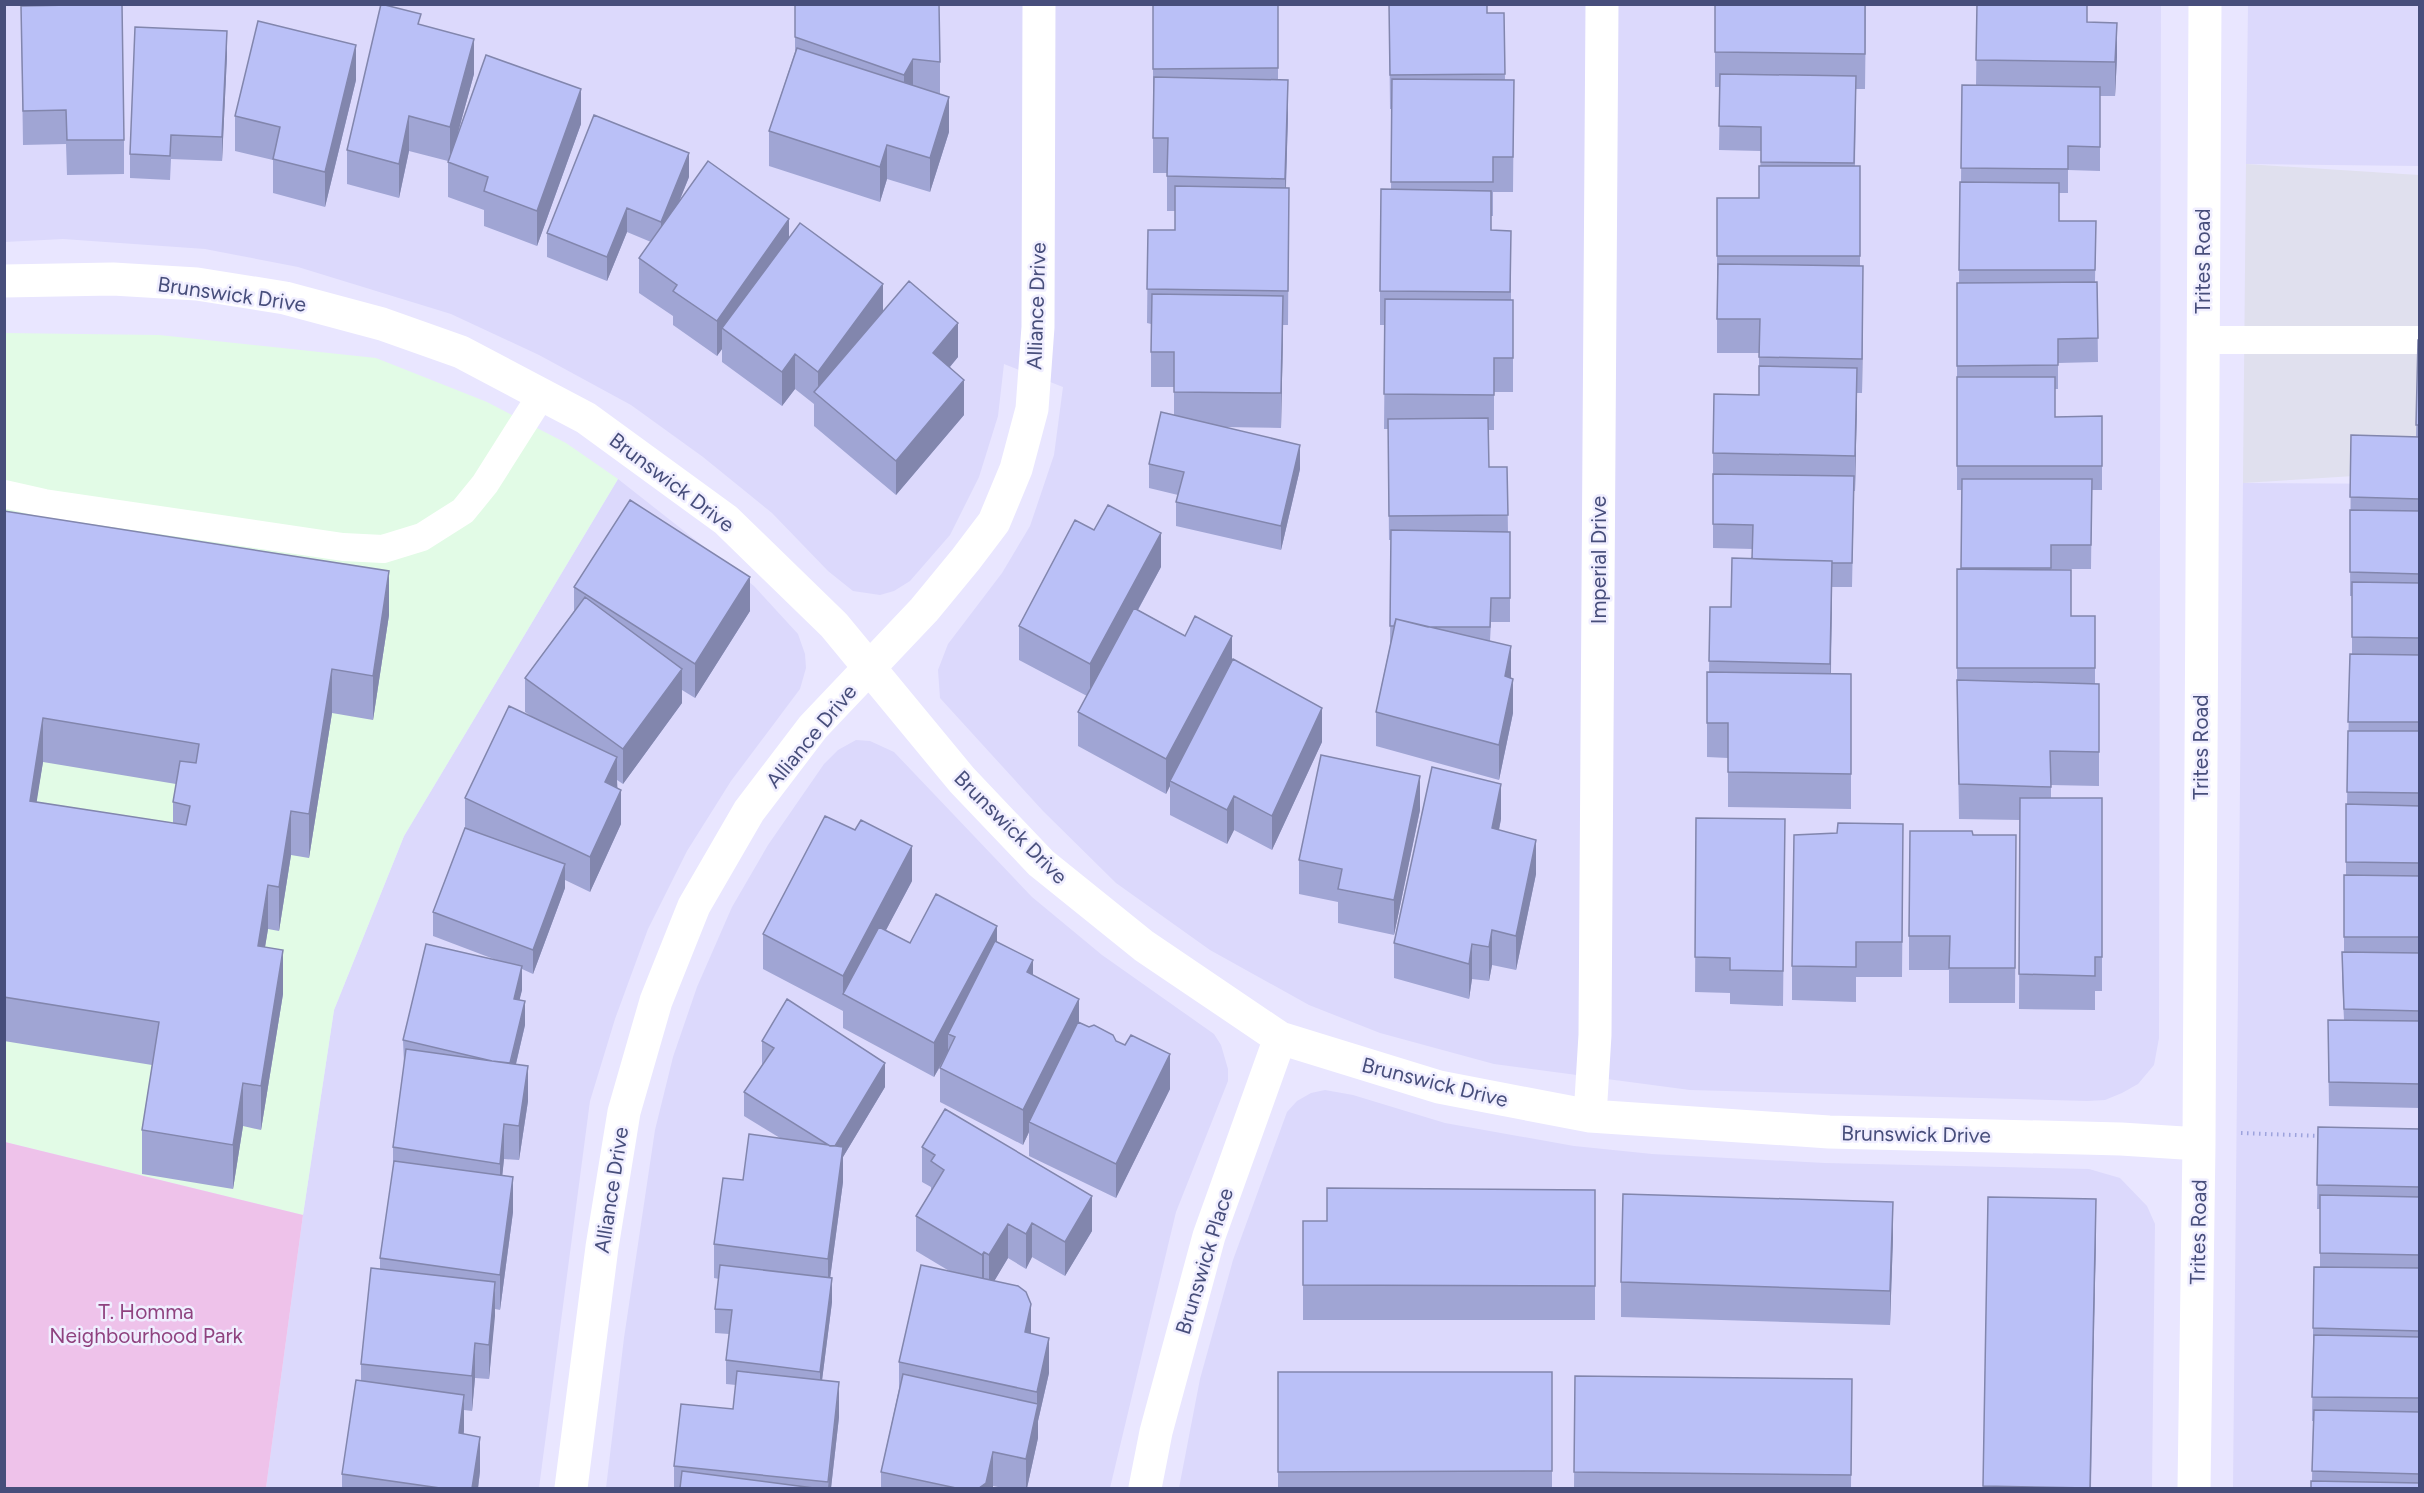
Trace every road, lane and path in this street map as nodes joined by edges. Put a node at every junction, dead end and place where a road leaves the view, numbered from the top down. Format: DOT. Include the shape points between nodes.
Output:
graph roads {
  1 [pos="1038,4"];
  2 [pos="1602,4"];
  3 [pos="2205,4"];
  4 [pos="4,281"];
  5 [pos="2202,340"];
  6 [pos="2420,340"];
  7 [pos="542,394"];
  8 [pos="4,494"];
  9 [pos="870,668"];
  10 [pos="1280,1038"];
  11 [pos="1590,1116"];
  12 [pos="2326,1136"];
  13 [pos="2198,1137"];
  14 [pos="571,1488"];
  15 [pos="1145,1488"];
  16 [pos="2194,1488"];
  1 -- 9 [label="street, Alliance Drive" via="1038,327 1032,409 1016,470 994,522 938,593"];
  2 -- 11 [label="street, Imperial Drive" via="1595,1035"];
  3 -- 5 [label="street, Trites Road"];
  4 -- 7 [label="street, Brunswick Drive" via="113,279 197,285 285,298 382,324 461,352"];
  5 -- 6 [label="lane"];
  5 -- 13 [label="street, Trites Road"];
  7 -- 8 [label="lane" via="485,484 463,511 422,537 383,549 342,547"];
  7 -- 9 [label="street, Brunswick Drive" via="586,418 726,520 834,625"];
  9 -- 10 [label="street, Brunswick Drive" via="962,780 1041,863 1144,946"];
  9 -- 14 [label="street, Alliance Drive" via="813,727 749,811 694,906 656,1001 622,1123"];
  10 -- 11 [label="street, Brunswick Drive" via="1439,1087"];
  10 -- 15 [label="street, Brunswick Place" via="1209,1236 1156,1432"];
  11 -- 13 [label="street, Brunswick Drive" via="1829,1132 2121,1139"];
  12 -- 13 [label="path"];
  13 -- 16 [label="street, Trites Road"];
}
